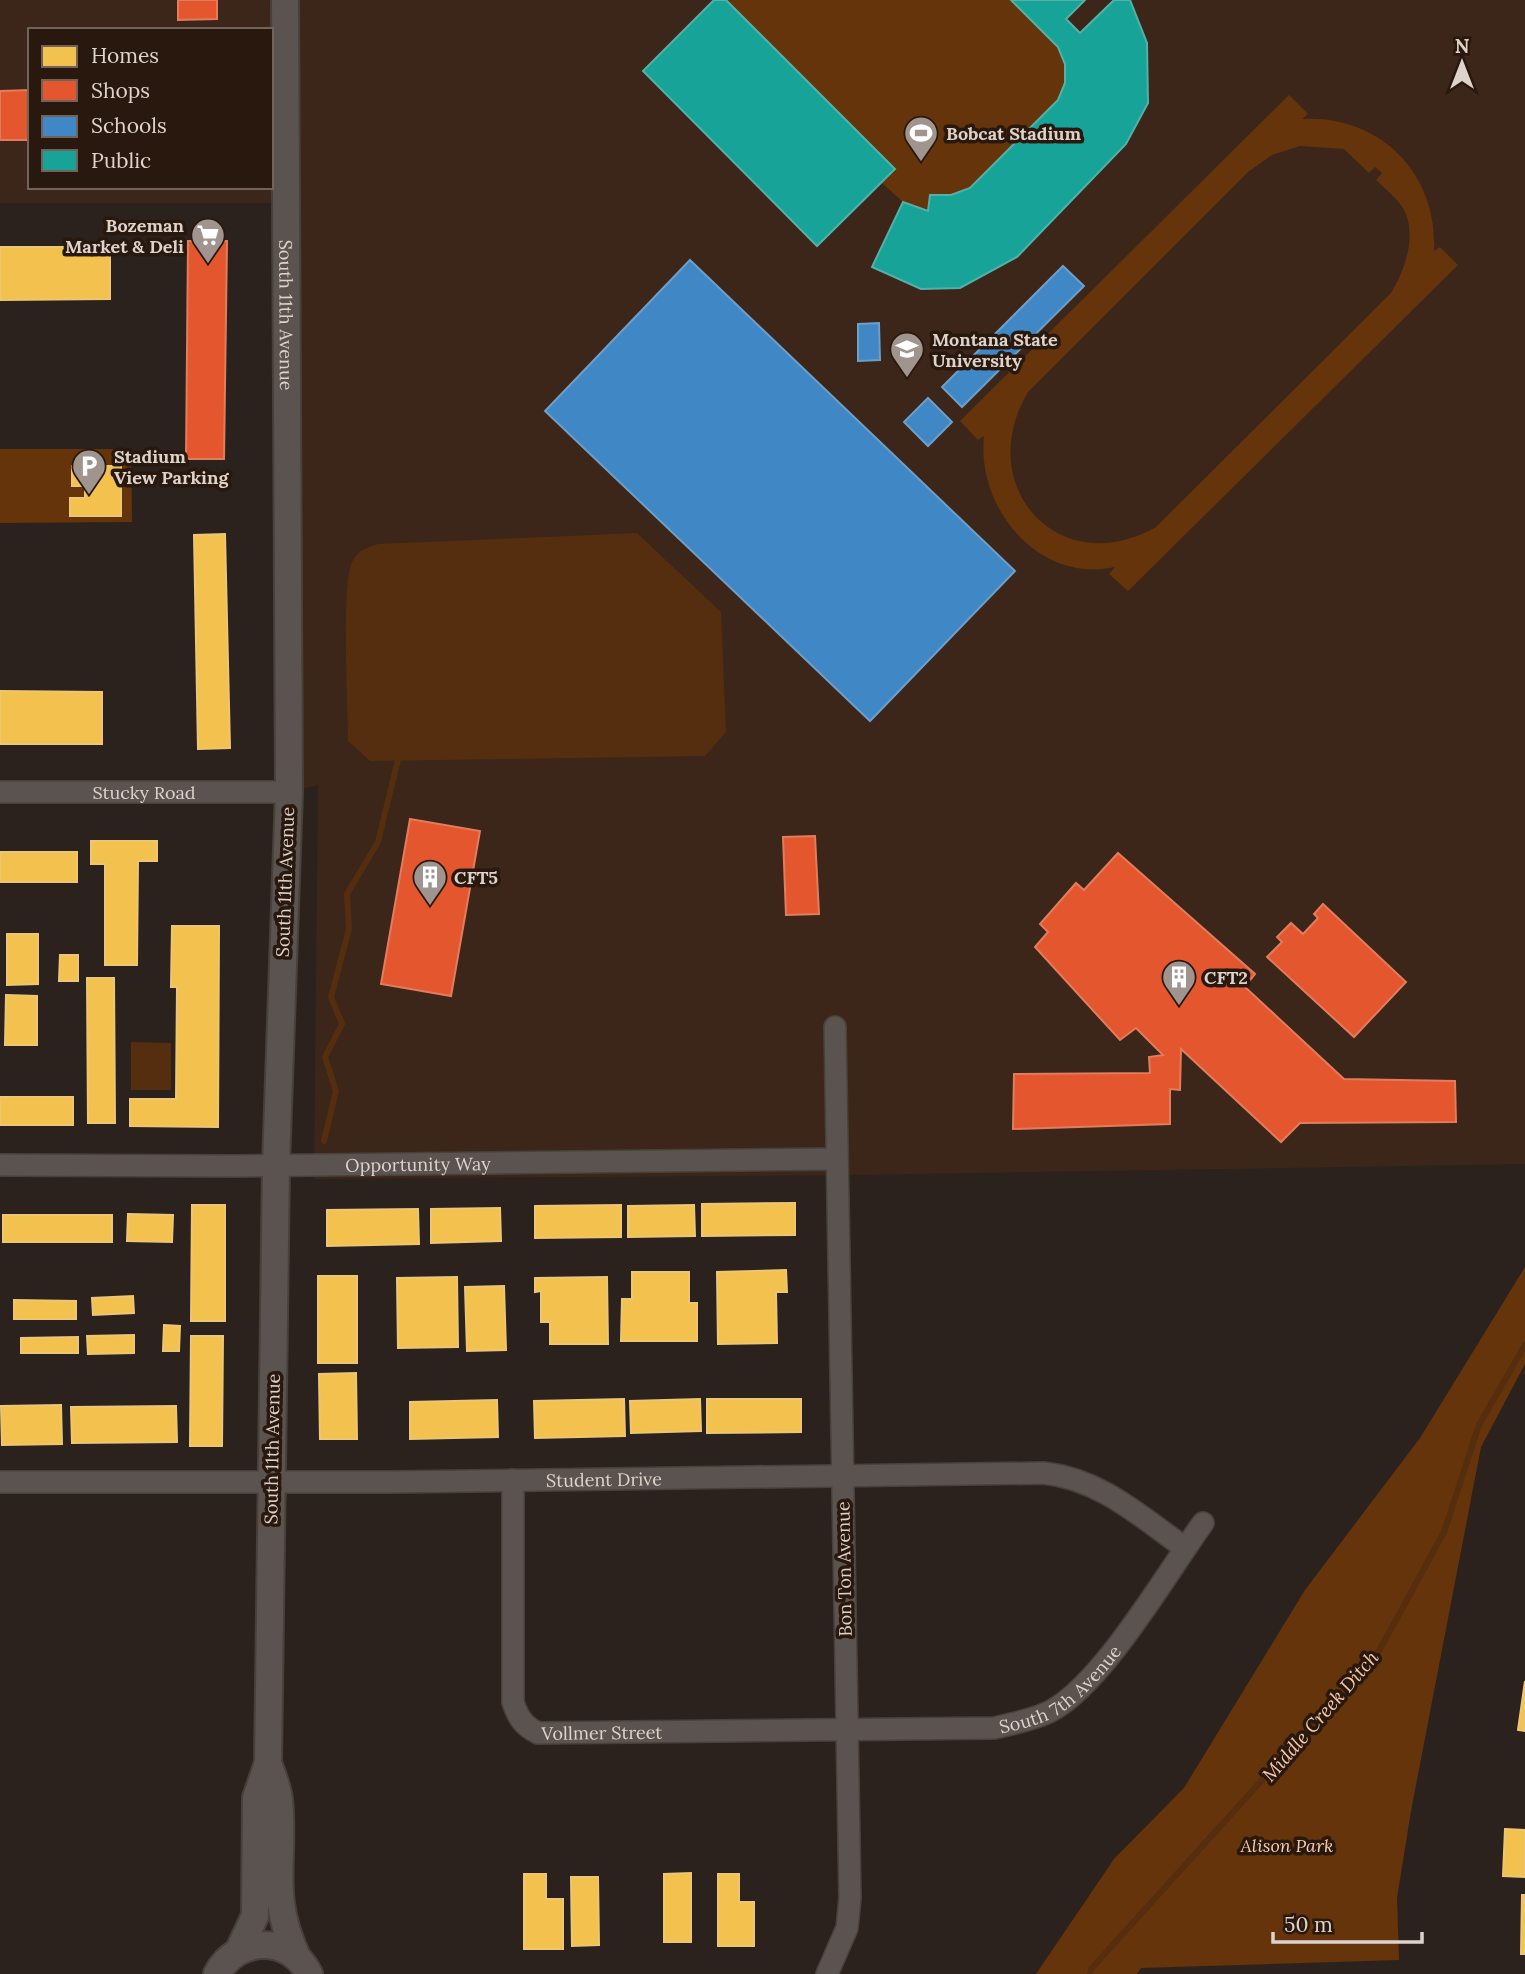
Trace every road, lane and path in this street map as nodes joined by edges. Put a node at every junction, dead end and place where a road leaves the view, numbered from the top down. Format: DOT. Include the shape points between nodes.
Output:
graph roads {
  1 [pos="285,0"];
  2 [pos="0,792"];
  3 [pos="289,792"];
  4 [pos="835,1027"];
  5 [pos="837,1159"];
  6 [pos="0,1165"];
  7 [pos="276,1165"];
  8 [pos="843,1474"];
  9 [pos="513,1480"];
  10 [pos="0,1482"];
  11 [pos="271,1483"];
  12 [pos="1203,1523"];
  13 [pos="1185,1548"];
  14 [pos="848,1730"];
  15 [pos="268,1763"];
  16 [pos="239,1950"];
  17 [pos="309,1968"];
  18 [pos="217,1974"];
  19 [pos="827,1974"];
  1 -- 3 [label="street, South 11th Avenue"];
  2 -- 3 [label="street, Stucky Road"];
  3 -- 7 [label="street, South 11th Avenue"];
  4 -- 5 [label="street, Bon Ton Avenue"];
  5 -- 7 [label="street, Opportunity Way"];
  5 -- 8 [label="street, Bon Ton Avenue"];
  6 -- 7 [label="street, Opportunity Way"];
  7 -- 11 [label="street, South 11th Avenue"];
  8 -- 9 [label="street, Student Drive"];
  8 -- 13 [label="street, Student Drive" via="1069,1475 1111,1494"];
  8 -- 14 [label="street, Bon Ton Avenue"];
  9 -- 11 [label="street, Student Drive"];
  9 -- 14 [label="street, Vollmer Street" via="513,1702 527,1728 538,1733"];
  10 -- 11 [label="street, Student Drive"];
  11 -- 15 [label="street, South 11th Avenue"];
  12 -- 13 [label="street, South 7th Avenue"];
  13 -- 14 [label="street, South 7th Avenue" via="1095,1675 1051,1711 995,1728"];
  14 -- 19 [label="street, Bon Ton Avenue" via="850,1898 847,1928"];
  15 -- 16 [label="street, South 11th Avenue" via="256,1798 256,1916"];
  15 -- 17 [label="street, South 11th Avenue" via="279,1798 281,1918"];
  16 -- 17 [label="street" via="275,1945"];
  16 -- 18 [label="street, South 11th Avenue"];
}
